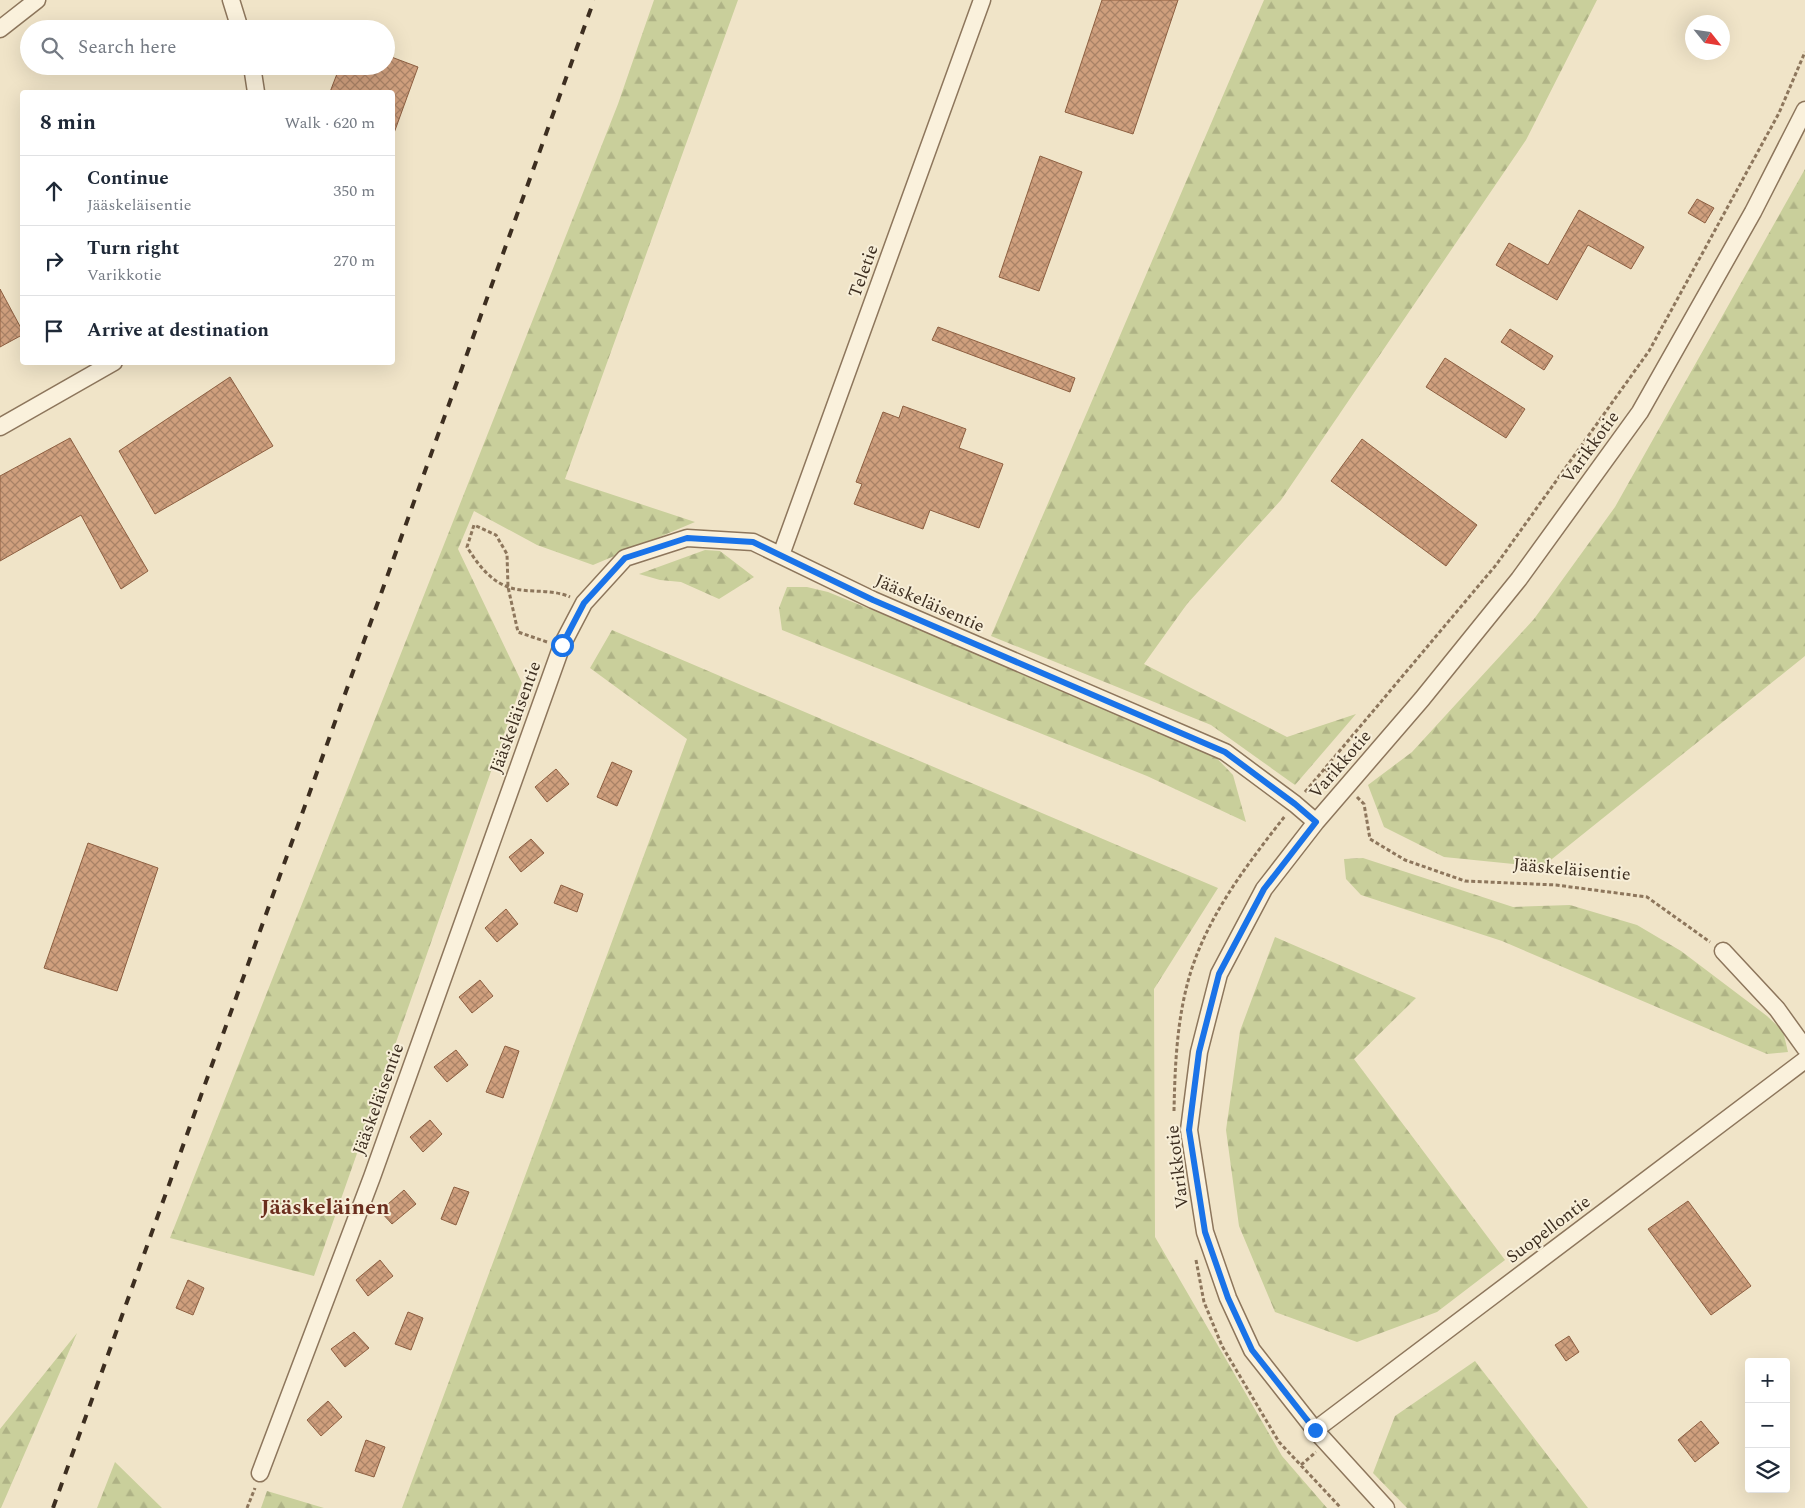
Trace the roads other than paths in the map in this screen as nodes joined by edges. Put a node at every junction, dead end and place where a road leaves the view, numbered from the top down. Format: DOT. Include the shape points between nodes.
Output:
graph roads {
  1 [pos="37,0"];
  2 [pos="231,0"];
  3 [pos="982,0"];
  4 [pos="237,20"];
  5 [pos="0,29"];
  6 [pos="253,75"];
  7 [pos="256,90"];
  8 [pos="1805,110"];
  9 [pos="109,365"];
  10 [pos="0,427"];
  11 [pos="781,555"];
  12 [pos="1316,822"];
  13 [pos="1723,951"];
  14 [pos="1805,1048"];
  15 [pos="1805,1060"];
  16 [pos="1315,1430"];
  17 [pos="260,1473"];
  18 [pos="1386,1508"];
  1 -- 5 [label="street"];
  2 -- 4 [label="street"];
  3 -- 11 [label="street, Teletie"];
  6 -- 7 [label="street"];
  8 -- 12 [label="street, Varikkotie" via="1753,212 1640,412 1519,579"];
  9 -- 10 [label="street"];
  11 -- 12 [label="street, Jääskeläisentie" via="873,600 1225,752"];
  11 -- 17 [label="street, Jääskeläisentie" via="753,542 687,538 625,558 584,603 562,645 372,1177"];
  12 -- 16 [label="street, Varikkotie" via="1264,889 1219,974 1199,1052 1189,1130 1205,1232 1228,1298 1252,1350"];
  13 -- 14 [label="street" via="1777,1009"];
  15 -- 16 [label="street, Suopellontie"];
  16 -- 18 [label="street, Varikkotie"];
}
